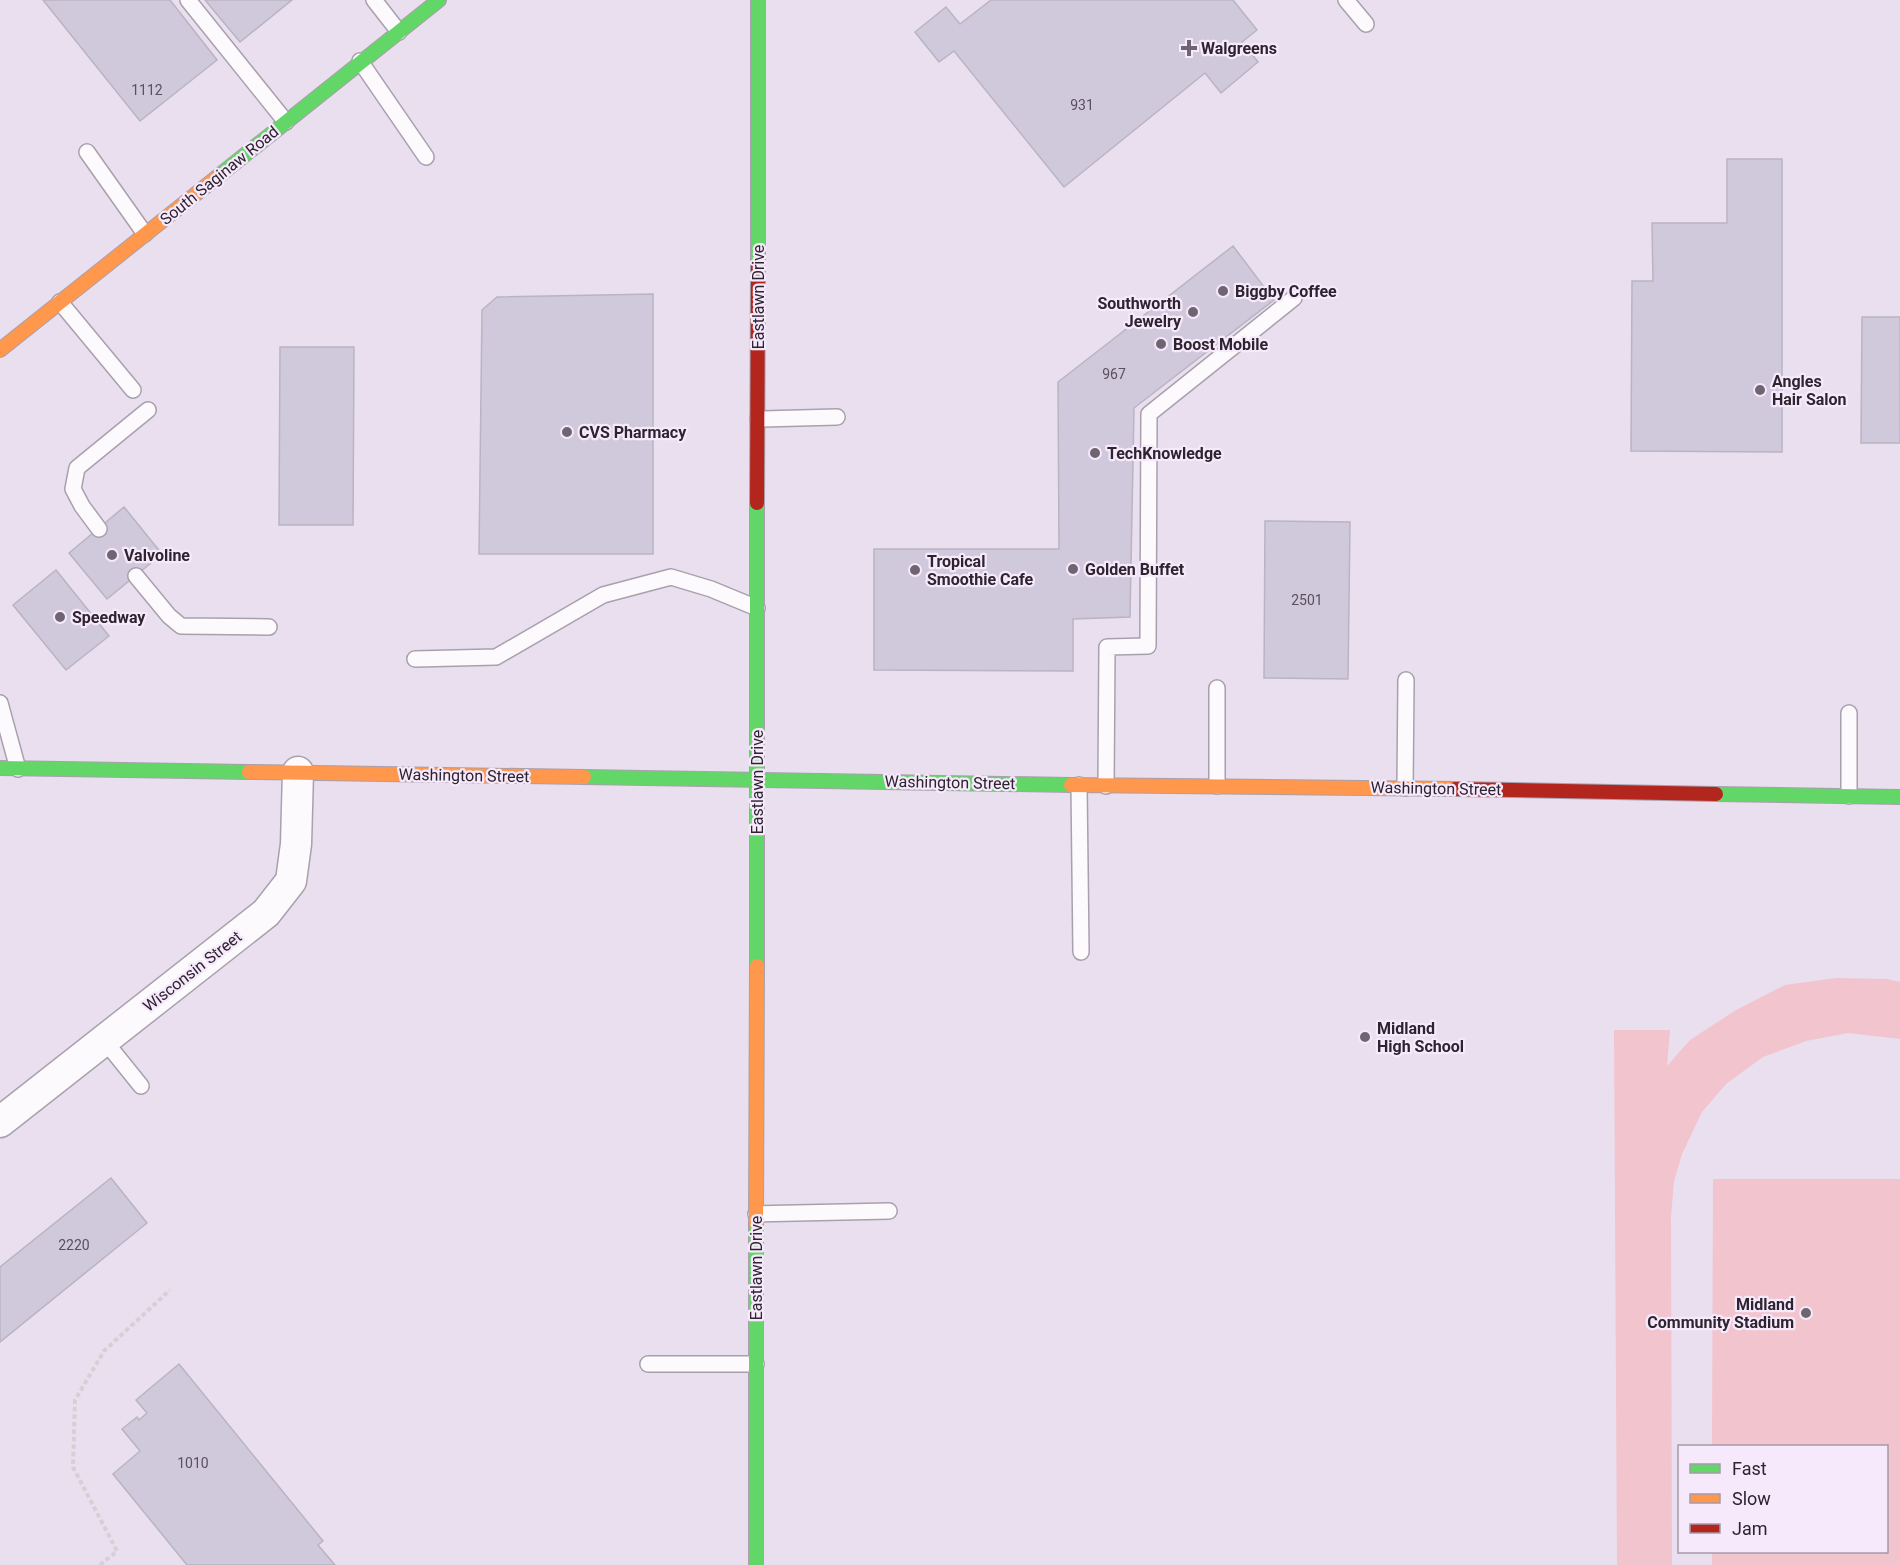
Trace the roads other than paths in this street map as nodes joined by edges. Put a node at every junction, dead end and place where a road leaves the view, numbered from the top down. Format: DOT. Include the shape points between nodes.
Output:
graph roads {
  1 [pos="188,0"];
  2 [pos="374,0"];
  3 [pos="439,0"];
  4 [pos="758,0"];
  5 [pos="1346,0"];
  6 [pos="1366,24"];
  7 [pos="399,32"];
  8 [pos="360,62"];
  9 [pos="286,122"];
  10 [pos="87,152"];
  11 [pos="426,158"];
  12 [pos="145,234"];
  13 [pos="1294,298"];
  14 [pos="60,302"];
  15 [pos="1,347"];
  16 [pos="133,390"];
  17 [pos="148,410"];
  18 [pos="837,417"];
  19 [pos="758,419"];
  20 [pos="99,529"];
  21 [pos="136,576"];
  22 [pos="757,608"];
  23 [pos="269,627"];
  24 [pos="415,659"];
  25 [pos="1407,680"];
  26 [pos="1217,688"];
  27 [pos="0,703"];
  28 [pos="1849,713"];
  29 [pos="0,768"];
  30 [pos="18,769"];
  31 [pos="298,772"];
  32 [pos="757,779"];
  33 [pos="1079,785"];
  34 [pos="1106,786"];
  35 [pos="1217,786"];
  36 [pos="1405,788"];
  37 [pos="1849,796"];
  38 [pos="1900,797"];
  39 [pos="1081,952"];
  40 [pos="104,1040"];
  41 [pos="141,1086"];
  42 [pos="0,1122"];
  43 [pos="889,1211"];
  44 [pos="756,1214"];
  45 [pos="648,1365"];
  46 [pos="756,1365"];
  47 [pos="756,1565"];
  1 -- 9 [label="lane"];
  2 -- 7 [label="lane"];
  3 -- 7 [label="street, South Saginaw Road"];
  4 -- 19 [label="street, Eastlawn Drive"];
  5 -- 6 [label="lane"];
  7 -- 8 [label="street, South Saginaw Road"];
  8 -- 9 [label="street, South Saginaw Road"];
  8 -- 11 [label="lane"];
  9 -- 12 [label="street, South Saginaw Road"];
  10 -- 12 [label="lane"];
  12 -- 14 [label="street, South Saginaw Road"];
  13 -- 34 [label="lane" via="1149,414 1148,646 1107,647"];
  14 -- 15 [label="street, South Saginaw Road"];
  14 -- 16 [label="lane"];
  17 -- 20 [label="lane" via="77,468 73,489"];
  18 -- 19 [label="lane"];
  19 -- 22 [label="street, Eastlawn Drive"];
  21 -- 23 [label="lane" via="181,626"];
  22 -- 24 [label="lane" via="671,577 603,595 496,657"];
  22 -- 32 [label="street, Eastlawn Drive"];
  25 -- 36 [label="lane"];
  26 -- 35 [label="lane"];
  27 -- 30 [label="lane"];
  28 -- 37 [label="lane"];
  29 -- 30 [label="street, Washington Street"];
  30 -- 31 [label="street, Washington Street"];
  31 -- 32 [label="street, Washington Street"];
  31 -- 40 [label="street, Wisconsin Street" via="297,844 291,881 266,913"];
  32 -- 33 [label="street, Washington Street"];
  32 -- 44 [label="street, Eastlawn Drive"];
  33 -- 34 [label="street, Washington Street"];
  33 -- 39 [label="lane"];
  34 -- 35 [label="street, Washington Street"];
  35 -- 36 [label="street, Washington Street"];
  36 -- 37 [label="street, Washington Street"];
  37 -- 38 [label="street, Washington Street"];
  40 -- 41 [label="lane"];
  40 -- 42 [label="street, Wisconsin Street"];
  43 -- 44 [label="lane"];
  44 -- 46 [label="street, Eastlawn Drive"];
  45 -- 46 [label="lane"];
  46 -- 47 [label="street, Eastlawn Drive"];
}
